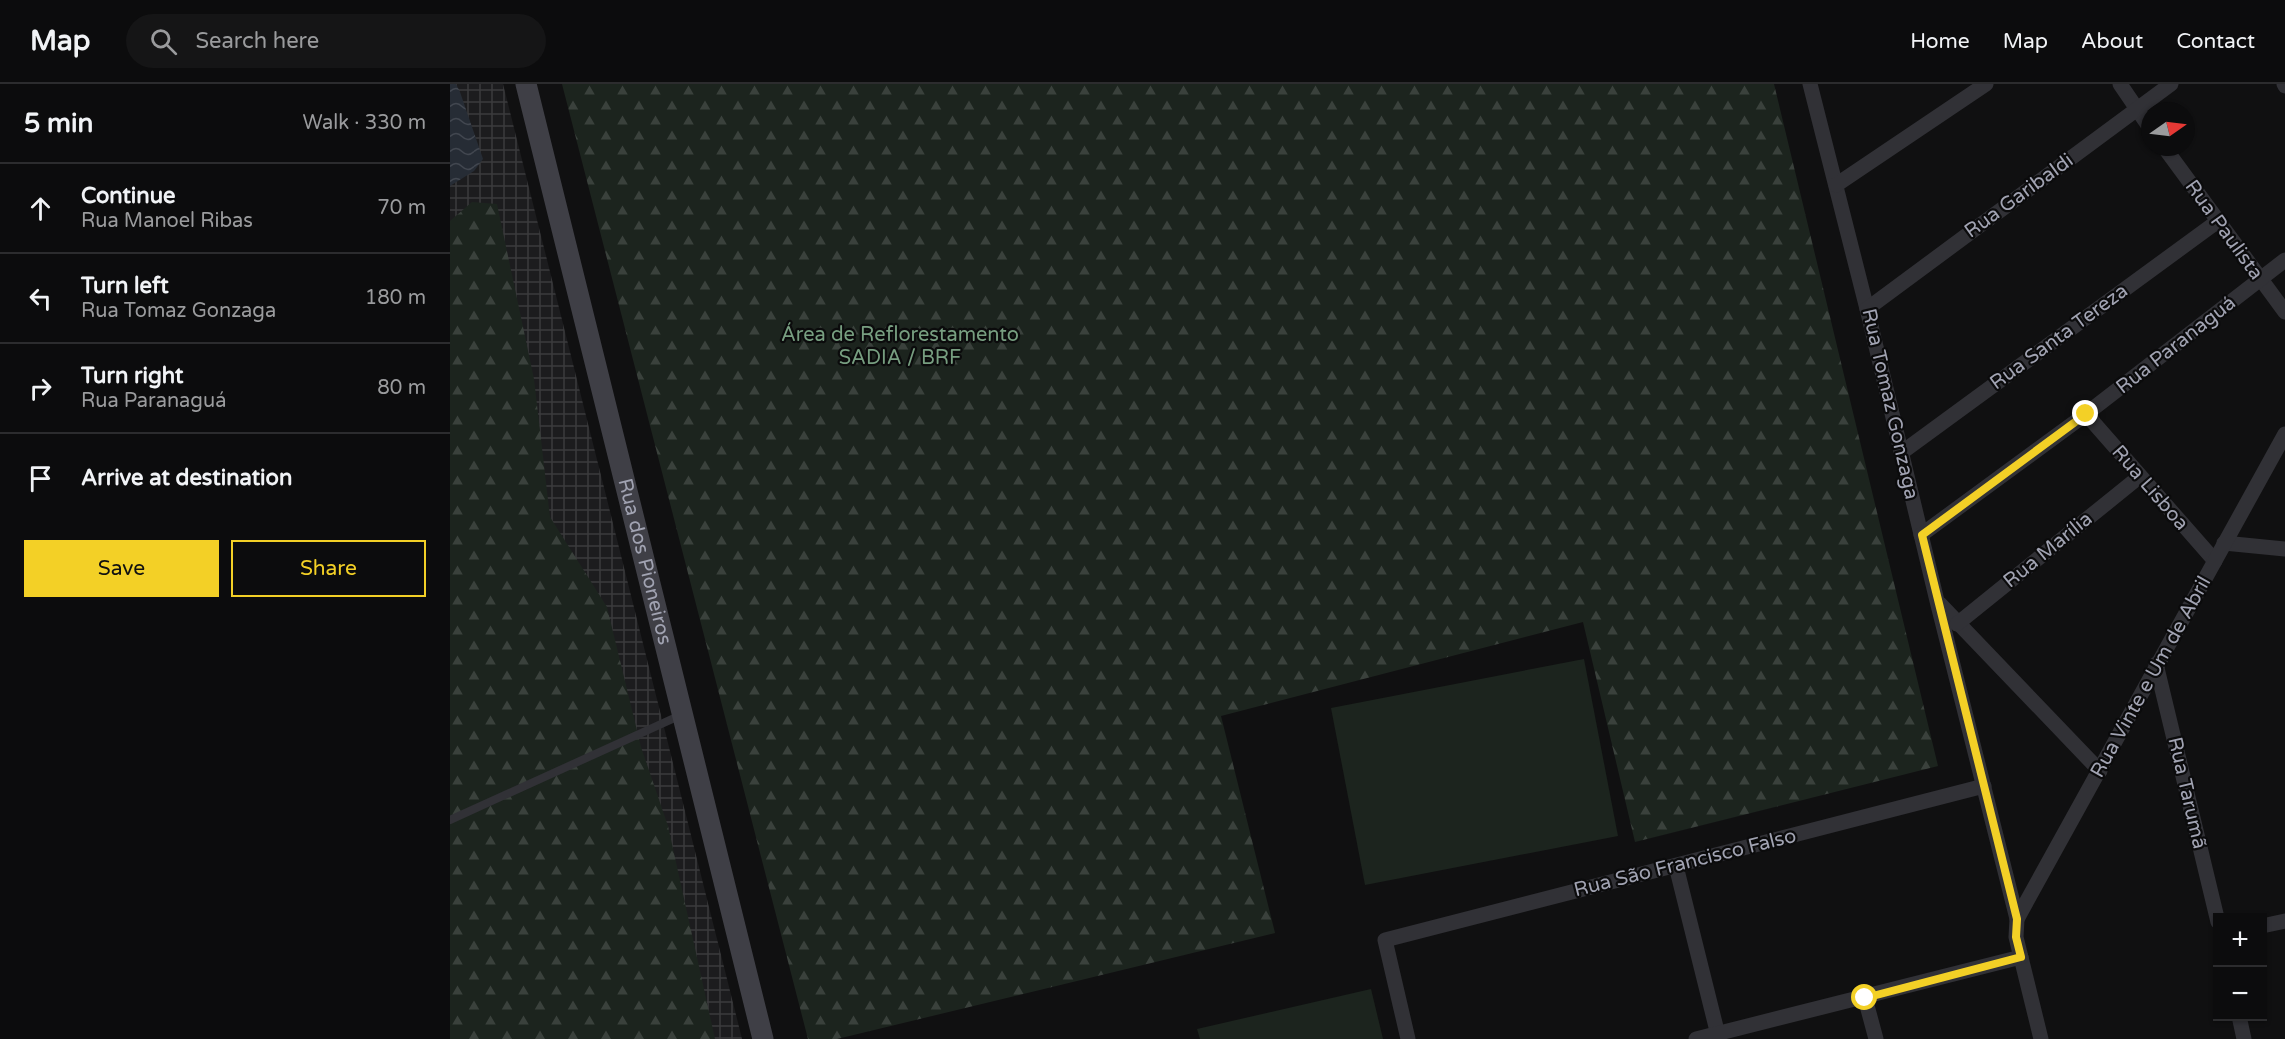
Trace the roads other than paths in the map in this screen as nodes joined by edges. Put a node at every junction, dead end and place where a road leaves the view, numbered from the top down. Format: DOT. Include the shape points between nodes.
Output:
graph roads {
  1 [pos="526,84"];
  2 [pos="1810,84"];
  3 [pos="1986,84"];
  4 [pos="2120,84"];
  5 [pos="2171,84"];
  6 [pos="2137,110"];
  7 [pos="2141,116"];
  8 [pos="2171,156"];
  9 [pos="1836,185"];
  10 [pos="2218,221"];
  11 [pos="2285,260"];
  12 [pos="2260,280"];
  13 [pos="1867,309"];
  14 [pos="2285,312"];
  15 [pos="2086,414"];
  16 [pos="2285,434"];
  17 [pos="1901,453"];
  18 [pos="2139,477"];
  19 [pos="1922,535"];
  20 [pos="2224,543"];
  21 [pos="2285,549"];
  22 [pos="2215,561"];
  23 [pos="1936,601"];
  24 [pos="1957,624"];
  25 [pos="2156,664"];
  26 [pos="683,714"];
  27 [pos="2100,771"];
  28 [pos="1984,786"];
  29 [pos="450,820"];
  30 [pos="1676,866"];
  31 [pos="2215,913"];
  32 [pos="2017,919"];
  33 [pos="2285,921"];
  34 [pos="2267,925"];
  35 [pos="2021,957"];
  36 [pos="1865,998"];
  37 [pos="2240,1021"];
  38 [pos="1719,1036"];
  39 [pos="764,1039"];
  40 [pos="1408,1039"];
  41 [pos="1696,1039"];
  42 [pos="1876,1039"];
  43 [pos="2041,1039"];
  44 [pos="2244,1039"];
  1 -- 26 [label="main road, Rua dos Pioneiros"];
  2 -- 9 [label="street, Rua Tomaz Gonzaga"];
  3 -- 9 [label="street"];
  4 -- 6 [label="street"];
  5 -- 6 [label="street, Rua Garibaldi"];
  6 -- 7 [label="street"];
  6 -- 13 [label="street, Rua Garibaldi"];
  8 -- 10 [label="street, Rua Paulista"];
  9 -- 13 [label="street, Rua Tomaz Gonzaga"];
  10 -- 12 [label="street, Rua Paulista"];
  10 -- 17 [label="street, Rua Santa Tereza"];
  11 -- 12 [label="street, Rua Paranaguá"];
  12 -- 14 [label="street, Rua Paulista"];
  12 -- 15 [label="street, Rua Paranaguá"];
  13 -- 17 [label="street, Rua Tomaz Gonzaga"];
  15 -- 18 [label="street, Rua Lisboa"];
  15 -- 19 [label="street, Rua Paranaguá"];
  16 -- 20 [label="street, Rua Vinte e Um de Abril"];
  17 -- 19 [label="street, Rua Tomaz Gonzaga"];
  18 -- 22 [label="street, Rua Lisboa"];
  18 -- 24 [label="street, Rua Marília"];
  19 -- 23 [label="street, Rua Tomaz Gonzaga"];
  20 -- 21 [label="street"];
  20 -- 22 [label="street, Rua Vinte e Um de Abril"];
  22 -- 25 [label="street, Rua Vinte e Um de Abril"];
  23 -- 24 [label="street"];
  23 -- 28 [label="street, Rua Tomaz Gonzaga"];
  24 -- 27 [label="street"];
  25 -- 27 [label="street, Rua Vinte e Um de Abril"];
  25 -- 31 [label="street, Rua Tarumã"];
  26 -- 29 [label="lane"];
  26 -- 39 [label="main road, Rua dos Pioneiros"];
  27 -- 32 [label="street, Rua Vinte e Um de Abril"];
  28 -- 30 [label="street, Rua São Francisco Falso"];
  28 -- 32 [label="street, Rua Tomaz Gonzaga"];
  30 -- 38 [label="street"];
  30 -- 40 [label="street, Rua São Francisco Falso" via="1385,940"];
  32 -- 35 [label="street, Rua Tomaz Gonzaga"];
  33 -- 34 [label="street"];
  35 -- 36 [label="street"];
  35 -- 43 [label="street, Rua Tomaz Gonzaga"];
  36 -- 38 [label="street"];
  36 -- 42 [label="street"];
  37 -- 44 [label="street"];
  38 -- 41 [label="street"];
}
